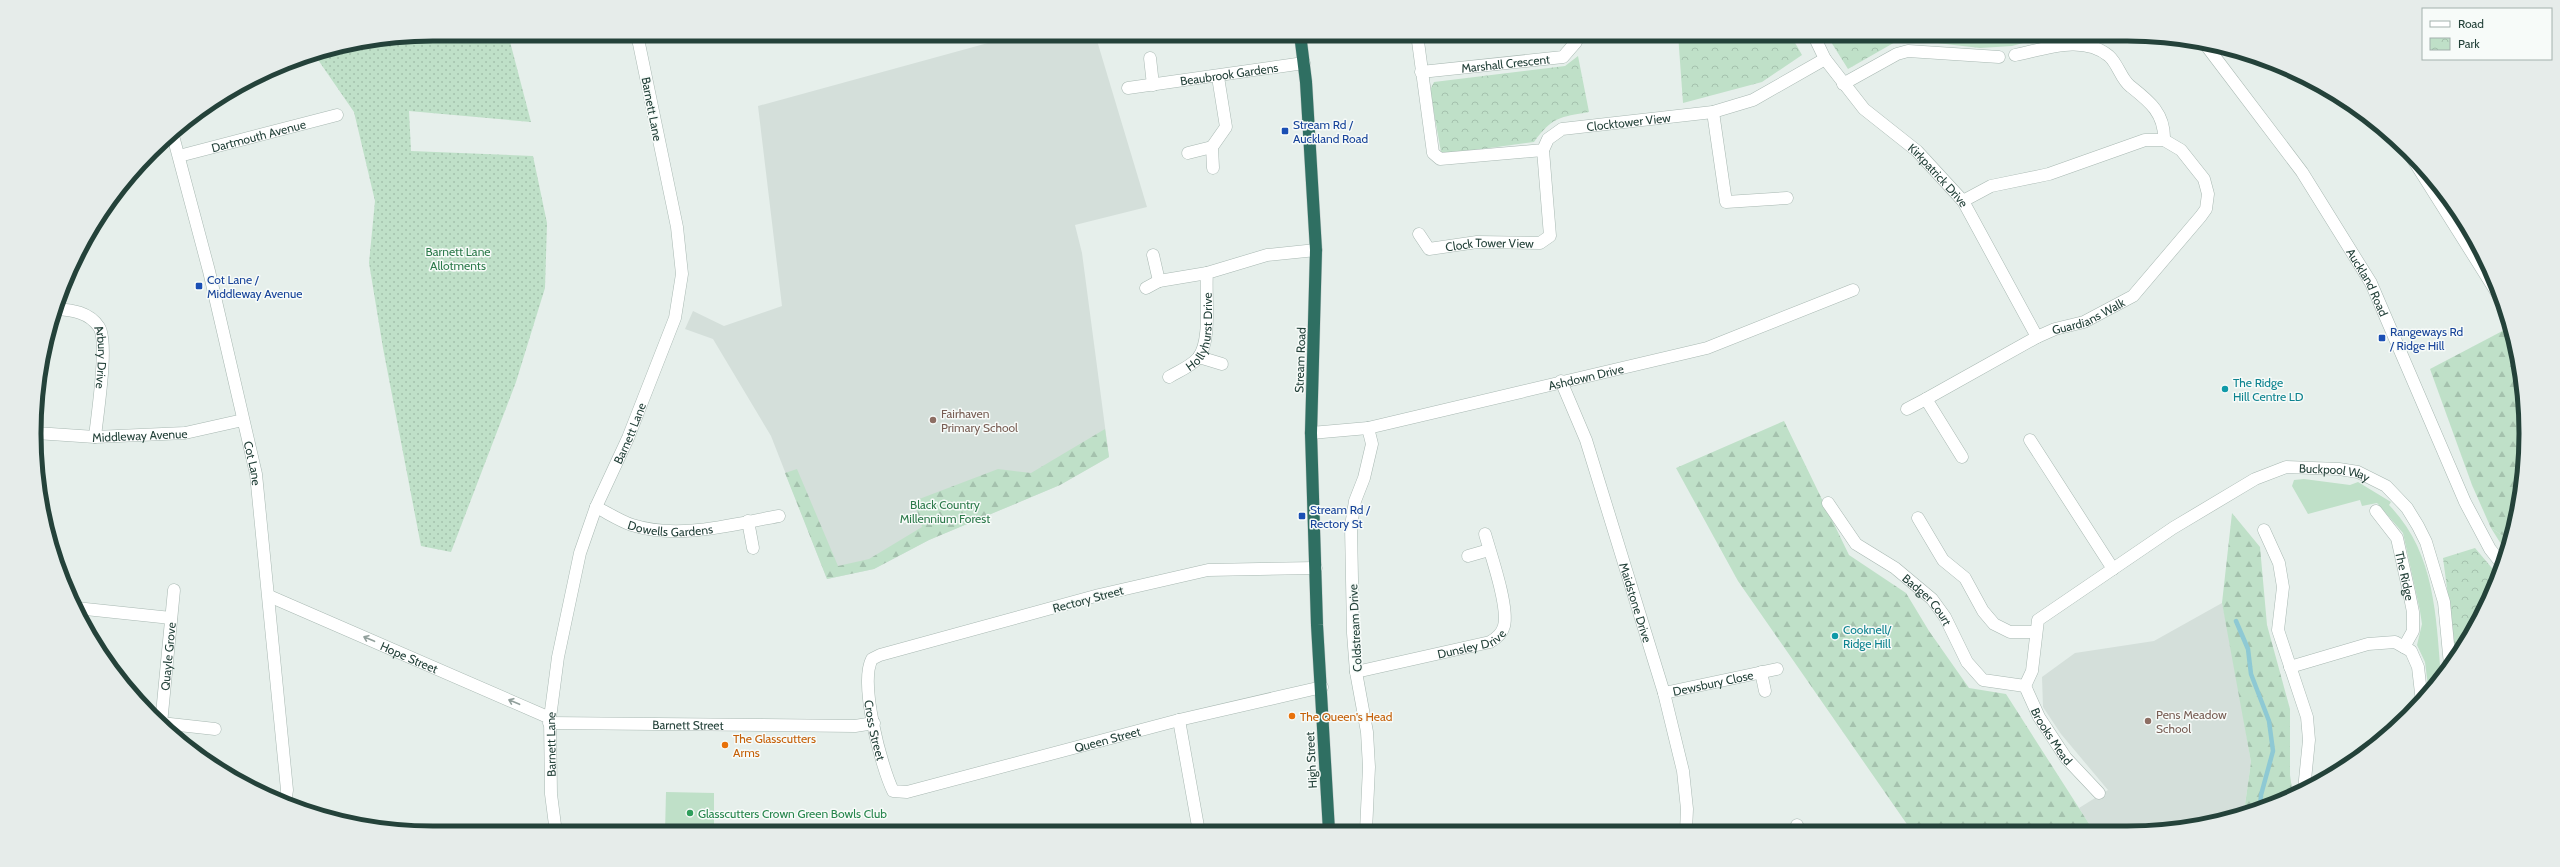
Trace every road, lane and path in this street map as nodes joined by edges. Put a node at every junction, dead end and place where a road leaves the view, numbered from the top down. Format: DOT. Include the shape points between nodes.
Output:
graph roads {
  1 [pos="638,41"];
  2 [pos="1301,41"];
  3 [pos="1418,41"];
  4 [pos="1576,41"];
  5 [pos="1816,41"];
  6 [pos="2210,50"];
  7 [pos="2015,55"];
  8 [pos="1999,57"];
  9 [pos="1150,58"];
  10 [pos="1825,59"];
  11 [pos="1304,63"];
  12 [pos="1421,72"];
  13 [pos="1218,77"];
  14 [pos="1843,84"];
  15 [pos="1153,85"];
  16 [pos="1128,88"];
  17 [pos="1713,112"];
  18 [pos="337,115"];
  19 [pos="174,139"];
  20 [pos="2164,140"];
  21 [pos="1212,147"];
  22 [pos="1543,150"];
  23 [pos="1188,153"];
  24 [pos="179,156"];
  25 [pos="1213,168"];
  26 [pos="2423,177"];
  27 [pos="1787,198"];
  28 [pos="1963,201"];
  29 [pos="1419,234"];
  30 [pos="1316,250"];
  31 [pos="1153,255"];
  32 [pos="1207,273"];
  33 [pos="2485,274"];
  34 [pos="1159,281"];
  35 [pos="1146,288"];
  36 [pos="1853,290"];
  37 [pos="61,309"];
  38 [pos="2037,337"];
  39 [pos="1199,357"];
  40 [pos="1222,364"];
  41 [pos="1169,377"];
  42 [pos="1561,381"];
  43 [pos="1926,399"];
  44 [pos="1908,409"];
  45 [pos="243,420"];
  46 [pos="1368,428"];
  47 [pos="1312,432"];
  48 [pos="41,433"];
  49 [pos="95,437"];
  50 [pos="2030,440"];
  51 [pos="1962,457"];
  52 [pos="1828,503"];
  53 [pos="596,507"];
  54 [pos="2376,511"];
  55 [pos="779,516"];
  56 [pos="1918,518"];
  57 [pos="748,521"];
  58 [pos="2264,530"];
  59 [pos="1485,534"];
  60 [pos="753,548"];
  61 [pos="1489,550"];
  62 [pos="1468,556"];
  63 [pos="2498,560"];
  64 [pos="1316,568"];
  65 [pos="2113,569"];
  66 [pos="174,590"];
  67 [pos="269,596"];
  68 [pos="82,609"];
  69 [pos="171,618"];
  70 [pos="2036,632"];
  71 [pos="2404,647"];
  72 [pos="2449,657"];
  73 [pos="869,666"];
  74 [pos="2290,667"];
  75 [pos="1777,669"];
  76 [pos="1356,672"];
  77 [pos="1761,672"];
  78 [pos="2025,686"];
  79 [pos="1322,687"];
  80 [pos="1765,691"];
  81 [pos="2421,693"];
  82 [pos="1664,694"];
  83 [pos="162,716"];
  84 [pos="1179,720"];
  85 [pos="550,721"];
  86 [pos="874,723"];
  87 [pos="171,725"];
  88 [pos="215,729"];
  89 [pos="2305,783"];
  90 [pos="893,791"];
  91 [pos="2099,793"];
  92 [pos="286,797"];
  93 [pos="555,826"];
  94 [pos="1198,826"];
  95 [pos="1329,826"];
  96 [pos="1366,826"];
  97 [pos="1686,826"];
  1 -- 53 [label="street, Barnett Lane" via="677,227 682,274 675,318 628,438"];
  2 -- 11 [label="highway, Stream Road"];
  3 -- 12 [label="street"];
  4 -- 12 [label="street, Marshall Crescent" via="1563,57"];
  5 -- 10 [label="street, Kirkpatrick Drive"];
  6 -- 63 [label="street, Auckland Road" via="2302,172 2371,283 2465,502"];
  7 -- 20 [label="street" via="2080,44 2093,46 2102,51 2114,61 2128,84 2153,104 2165,127"];
  8 -- 14 [label="street" via="1908,51 1897,54"];
  9 -- 15 [label="street"];
  10 -- 14 [label="street, Kirkpatrick Drive"];
  10 -- 17 [label="street, Clocktower View" via="1753,100"];
  11 -- 13 [label="street, Beaubrook Gardens"];
  11 -- 30 [label="highway, Stream Road"];
  12 -- 22 [label="street" via="1433,153 1440,159 1453,160"];
  13 -- 15 [label="street, Beaubrook Gardens"];
  13 -- 21 [label="street" via="1226,127"];
  14 -- 28 [label="street, Kirkpatrick Drive" via="1864,109 1917,151"];
  15 -- 16 [label="street, Beaubrook Gardens"];
  17 -- 22 [label="street, Clocktower View" via="1562,129 1548,139"];
  17 -- 27 [label="street" via="1726,202"];
  18 -- 24 [label="street, Dartmouth Avenue"];
  19 -- 24 [label="street, Cot Lane"];
  20 -- 28 [label="street" via="2145,140 2049,174 1992,186"];
  20 -- 38 [label="street, Guardians Walk" via="2181,150 2204,179 2208,194 2206,208 2201,216 2133,296 2084,322 2055,329"];
  21 -- 23 [label="street"];
  21 -- 25 [label="street"];
  22 -- 29 [label="street, Clock Tower View" via="1550,236 1540,243 1477,242 1430,249"];
  24 -- 45 [label="street, Cot Lane"];
  26 -- 33 [label="street"];
  28 -- 38 [label="street, Kirkpatrick Drive"];
  30 -- 32 [label="street, Hollyhurst Drive" via="1267,256"];
  30 -- 47 [label="highway, Stream Road"];
  31 -- 34 [label="street"];
  32 -- 34 [label="street, Hollyhurst Drive"];
  32 -- 39 [label="street, Hollyhurst Drive" via="1206,326 1204,345"];
  34 -- 35 [label="street, Hollyhurst Drive"];
  36 -- 42 [label="street, Ashdown Drive" via="1707,348"];
  37 -- 49 [label="street, Arbury Drive" via="81,311 99,327 103,350"];
  38 -- 43 [label="street, Guardians Walk"];
  39 -- 40 [label="street"];
  39 -- 41 [label="street, Hollyhurst Drive"];
  42 -- 46 [label="street, Ashdown Drive"];
  42 -- 82 [label="street, Maidstone Drive" via="1586,440"];
  43 -- 44 [label="street, Guardians Walk"];
  43 -- 51 [label="street"];
  45 -- 49 [label="street, Middleway Avenue" via="185,432"];
  45 -- 67 [label="street, Cot Lane" via="256,474"];
  46 -- 47 [label="street, Ashdown Drive"];
  46 -- 76 [label="street, Coldstream Drive" via="1372,444 1364,478 1355,501 1351,526"];
  47 -- 64 [label="highway, Stream Road"];
  48 -- 49 [label="street, Middleway Avenue"];
  50 -- 65 [label="street"];
  52 -- 78 [label="street, Badger Court" via="1856,544 1895,568 1932,599 1945,617 1967,662 1983,680"];
  53 -- 57 [label="street, Dowells Gardens" via="633,525 668,531 706,529"];
  53 -- 85 [label="street, Barnett Lane" via="580,553 558,657"];
  54 -- 71 [label="street, The Ridge" via="2397,538 2413,612 2413,631"];
  55 -- 57 [label="street, Dowells Gardens"];
  56 -- 70 [label="street" via="1943,560 1965,578 1983,611 1994,624 2010,632"];
  57 -- 60 [label="street"];
  58 -- 74 [label="street" via="2279,563 2283,587 2278,630"];
  59 -- 61 [label="street, Dunsley Drive"];
  61 -- 62 [label="street"];
  61 -- 76 [label="street, Dunsley Drive" via="1505,611 1500,636 1490,642"];
  64 -- 73 [label="street, Rectory Street" via="1208,570 1099,595 960,632 880,655 872,659"];
  64 -- 79 [label="highway, Stream Road"];
  65 -- 70 [label="street, Buckpool Way" via="2038,620"];
  65 -- 72 [label="street, Buckpool Way" via="2185,520 2255,479 2286,467 2308,466 2358,472 2386,486 2402,503 2426,542 2444,602"];
  66 -- 69 [label="street, Quayle Grove"];
  85 -- 67 [label="street, Hope Street, one-way"];
  67 -- 92 [label="street, Cot Lane"];
  68 -- 69 [label="street"];
  69 -- 83 [label="street, Quayle Grove"];
  70 -- 78 [label="street, Buckpool Way" via="2032,671"];
  71 -- 74 [label="street" via="2396,642 2368,644"];
  71 -- 81 [label="street" via="2411,650 2418,666"];
  73 -- 86 [label="street, Cross Street" via="867,677"];
  74 -- 89 [label="street" via="2308,725"];
  75 -- 77 [label="street, Dewsbury Close"];
  76 -- 96 [label="street, Coldstream Drive" via="1369,767"];
  77 -- 80 [label="street, Dewsbury Close"];
  77 -- 82 [label="street, Dewsbury Close"];
  78 -- 91 [label="street, Brooks Mead" via="2039,717 2059,747"];
  79 -- 84 [label="street, Queen Street"];
  79 -- 95 [label="highway, High Street"];
  82 -- 97 [label="street, Maidstone Drive" via="1683,771"];
  84 -- 90 [label="street, Queen Street" via="907,792"];
  84 -- 94 [label="street"];
  85 -- 86 [label="street, Barnett Street" via="855,726"];
  85 -- 93 [label="street, Barnett Lane" via="551,794"];
  86 -- 90 [label="street, Cross Street" via="886,776"];
  87 -- 88 [label="street, Quayle Grove"];
}
